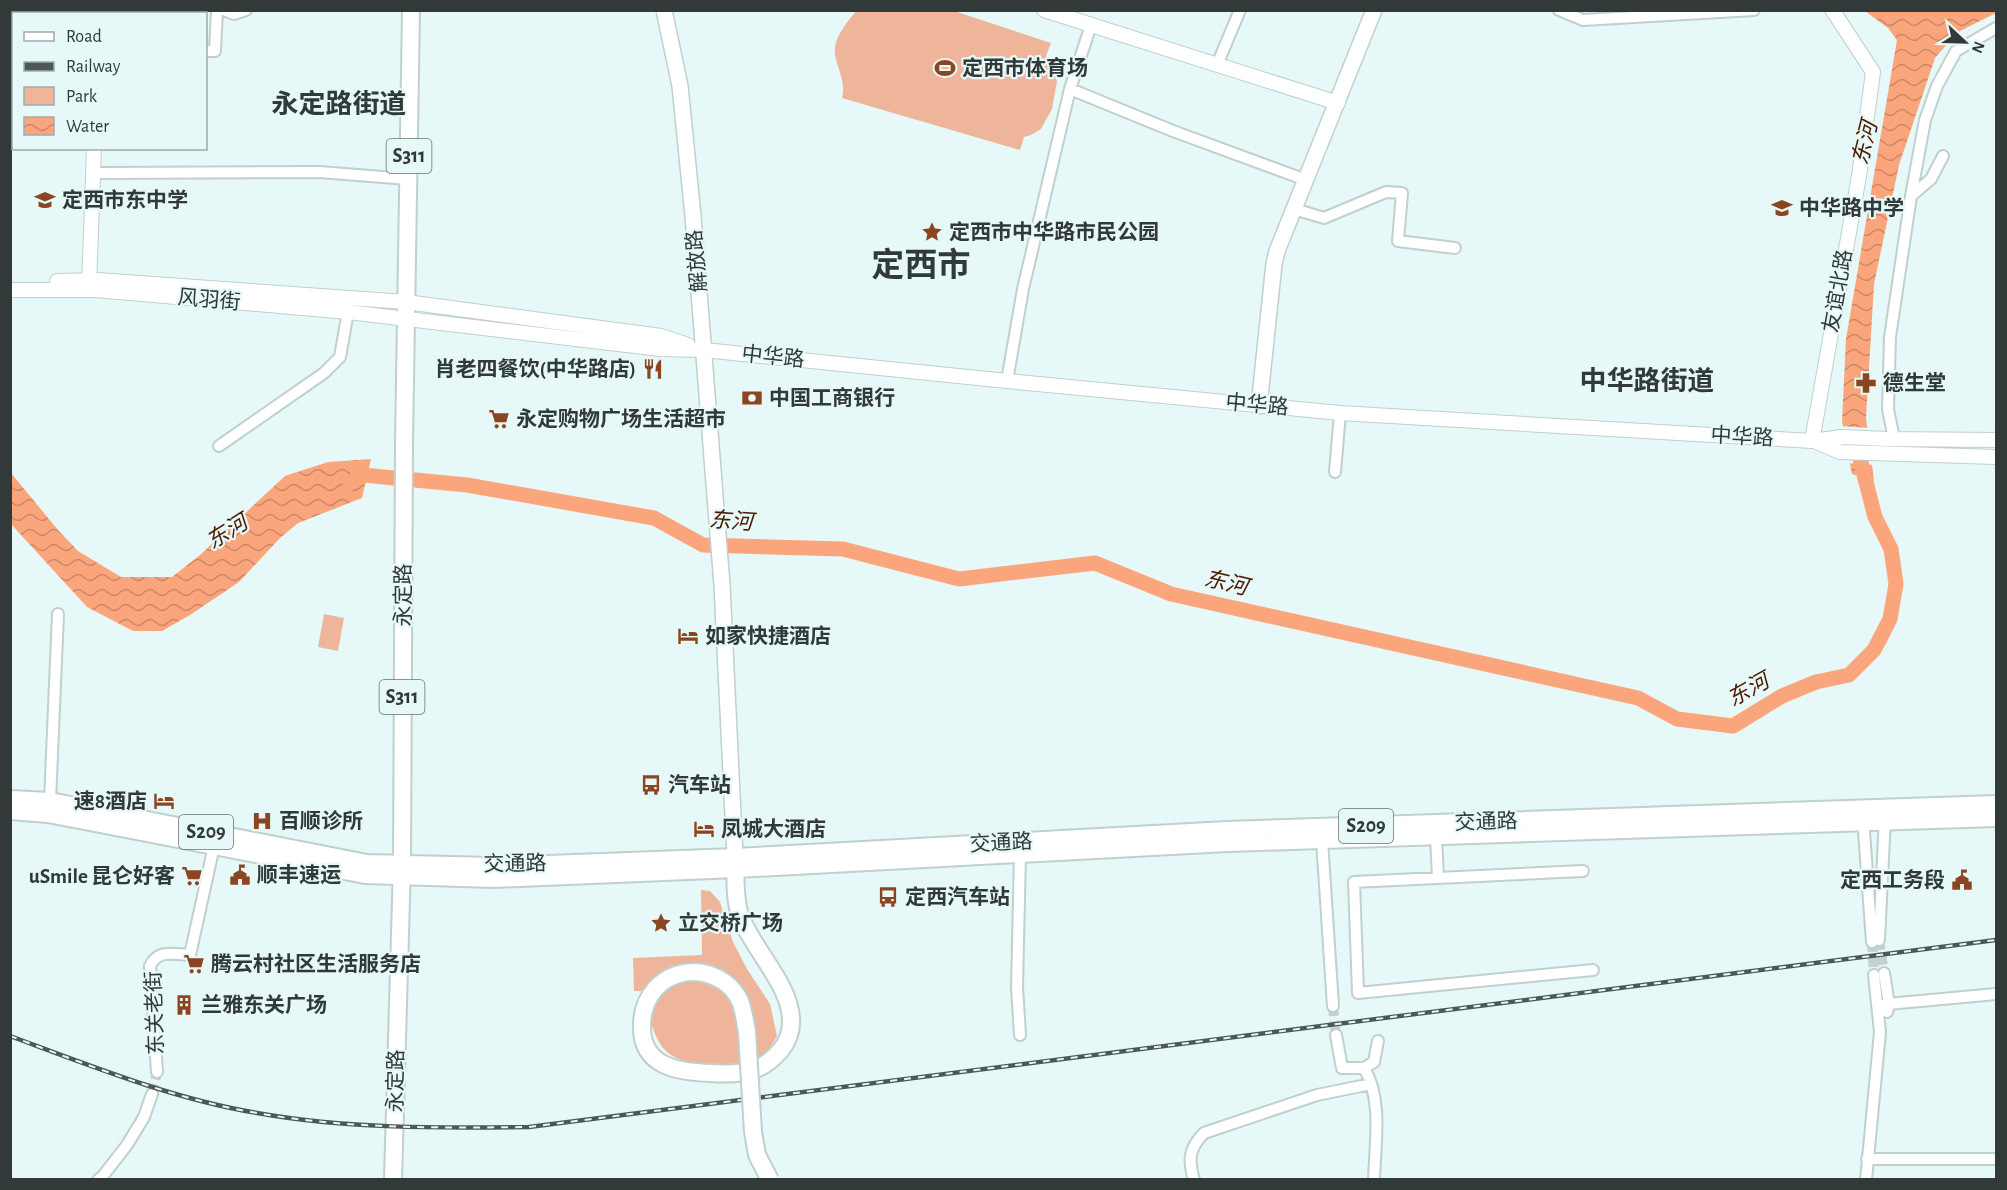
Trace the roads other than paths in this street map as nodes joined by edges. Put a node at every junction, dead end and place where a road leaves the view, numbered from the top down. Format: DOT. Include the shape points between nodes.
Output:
graph roads {
  1 [pos="217,10"];
  2 [pos="224,10"];
  3 [pos="246,10"];
  4 [pos="411,10"];
  5 [pos="664,10"];
  6 [pos="1044,10"];
  7 [pos="1240,10"];
  8 [pos="1374,10"];
  9 [pos="1559,10"];
  10 [pos="1754,10"];
  11 [pos="1832,10"];
  12 [pos="1091,26"];
  13 [pos="1996,28"];
  14 [pos="207,51"];
  15 [pos="1217,65"];
  16 [pos="1070,89"];
  17 [pos="1338,103"];
  18 [pos="93,150"];
  19 [pos="102,150"];
  20 [pos="1943,156"];
  21 [pos="100,173"];
  22 [pos="408,179"];
  23 [pos="1306,180"];
  24 [pos="1911,196"];
  25 [pos="1294,209"];
  26 [pos="1455,248"];
  27 [pos="10,281"];
  28 [pos="93,285"];
  29 [pos="10,290"];
  30 [pos="406,302"];
  31 [pos="348,312"];
  32 [pos="406,320"];
  33 [pos="704,350"];
  34 [pos="1007,381"];
  35 [pos="1259,406"];
  36 [pos="1340,413"];
  37 [pos="1891,440"];
  38 [pos="1996,440"];
  39 [pos="1812,441"];
  40 [pos="219,446"];
  41 [pos="1996,457"];
  42 [pos="1335,472"];
  43 [pos="58,614"];
  44 [pos="10,799"];
  45 [pos="50,801"];
  46 [pos="1996,804"];
  47 [pos="10,811"];
  48 [pos="1885,814"];
  49 [pos="1862,815"];
  50 [pos="1996,818"];
  51 [pos="1436,836"];
  52 [pos="1322,840"];
  53 [pos="214,846"];
  54 [pos="1020,854"];
  55 [pos="736,863"];
  56 [pos="401,870"];
  57 [pos="1583,871"];
  58 [pos="1438,878"];
  59 [pos="1593,970"];
  60 [pos="1879,974"];
  61 [pos="1996,994"];
  62 [pos="1883,1005"];
  63 [pos="1333,1006"];
  64 [pos="1020,1035"];
  65 [pos="1336,1035"];
  66 [pos="1378,1041"];
  67 [pos="1364,1068"];
  68 [pos="157,1072"];
  69 [pos="1371,1084"];
  70 [pos="152,1094"];
  71 [pos="1867,1159"];
  72 [pos="1996,1159"];
  73 [pos="98,1179"];
  74 [pos="393,1179"];
  75 [pos="770,1179"];
  76 [pos="1194,1179"];
  77 [pos="1374,1179"];
  78 [pos="1866,1179"];
  1 -- 14 [label="street" via="215,51"];
  2 -- 3 [label="street" via="234,14"];
  4 -- 22 [label="main road, 永定路 / S311"];
  5 -- 33 [label="main road, 解放路" via="680,86"];
  6 -- 12 [label="street"];
  7 -- 15 [label="street"];
  8 -- 17 [label="main road"];
  9 -- 10 [label="street" via="1583,20"];
  11 -- 39 [label="street, 友谊北路" via="1873,72 1859,176"];
  12 -- 15 [label="street"];
  12 -- 16 [label="street"];
  13 -- 24 [label="street" via="1956,51 1937,86 1925,120"];
  15 -- 17 [label="street"];
  16 -- 23 [label="street"];
  16 -- 34 [label="street" via="1023,289"];
  17 -- 23 [label="main road"];
  18 -- 28 [label="street"];
  19 -- 21 [label="street"];
  20 -- 24 [label="street" via="1931,179"];
  21 -- 22 [label="street" via="319,172"];
  21 -- 28 [label="street"];
  22 -- 30 [label="main road, 永定路 / S311"];
  23 -- 25 [label="main road"];
  24 -- 37 [label="street" via="1890,337"];
  25 -- 26 [label="street" via="1324,219 1386,192 1402,193 1398,241"];
  25 -- 35 [label="main road" via="1274,264"];
  27 -- 28 [label="street, 风羽街"];
  28 -- 29 [label="street, 风羽街"];
  28 -- 30 [label="street, 风羽街"];
  28 -- 31 [label="street, 风羽街"];
  30 -- 32 [label="main road, 永定路 / S311"];
  30 -- 33 [label="street, 中华路" via="661,336"];
  31 -- 32 [label="street, 风羽街"];
  31 -- 40 [label="street" via="340,357 324,373"];
  32 -- 33 [label="street, 中华路" via="660,349"];
  32 -- 56 [label="main road, 永定路 / S311"];
  33 -- 34 [label="street, 中华路"];
  33 -- 55 [label="main road, 解放路" via="722,585"];
  34 -- 35 [label="street, 中华路"];
  35 -- 36 [label="street, 中华路"];
  36 -- 39 [label="street, 中华路"];
  36 -- 42 [label="street"];
  37 -- 38 [label="street, 中华路"];
  37 -- 39 [label="street, 中华路" via="1842,437"];
  39 -- 41 [label="street, 中华路" via="1840,452"];
  43 -- 45 [label="street"];
  44 -- 45 [label="main road, 交通路 / S209"];
  45 -- 56 [label="main road, 交通路 / S209"];
  46 -- 48 [label="main road, 交通路 / S209"];
  47 -- 53 [label="main road, 交通路 / S209" via="48,814"];
  48 -- 49 [label="main road, 交通路 / S209"];
  48 -- 49 [label="street" via="1876,941"];
  48 -- 50 [label="main road, 交通路 / S209"];
  49 -- 51 [label="main road, 交通路 / S209"];
  49 -- 55 [label="main road, 交通路 / S209" via="1227,830"];
  51 -- 52 [label="main road, 交通路 / S209"];
  51 -- 58 [label="street"];
  52 -- 54 [label="main road, 交通路 / S209"];
  52 -- 63 [label="street"];
  53 -- 56 [label="main road, 交通路 / S209" via="365,875"];
  53 -- 68 [label="street, 东关老街" via="190,955 160,954 150,966"];
  54 -- 55 [label="main road, 交通路 / S209"];
  54 -- 64 [label="street"];
  55 -- 56 [label="main road, 交通路 / S209" via="493,879"];
  55 -- 75 [label="main road, bridge" via="739,914 788,998 789,1032 782,1048 755,1070 726,1074 676,1071 653,1056 642,1031 647,1001 669,978 701,972 730,987 740,1001 744,1017 753,1132 757,1155"];
  56 -- 74 [label="main road, 永定路"];
  57 -- 58 [label="street"];
  58 -- 59 [label="street" via="1354,882 1358,993"];
  60 -- 62 [label="street"];
  61 -- 62 [label="street"];
  62 -- 71 [label="street"];
  65 -- 67 [label="street" via="1342,1068"];
  66 -- 67 [label="street" via="1374,1062"];
  67 -- 69 [label="street"];
  69 -- 76 [label="street" via="1317,1095 1204,1133 1194,1144 1190,1165"];
  69 -- 77 [label="street" via="1376,1116"];
  70 -- 73 [label="street" via="127,1145"];
  71 -- 72 [label="street"];
  71 -- 78 [label="street"];
}
